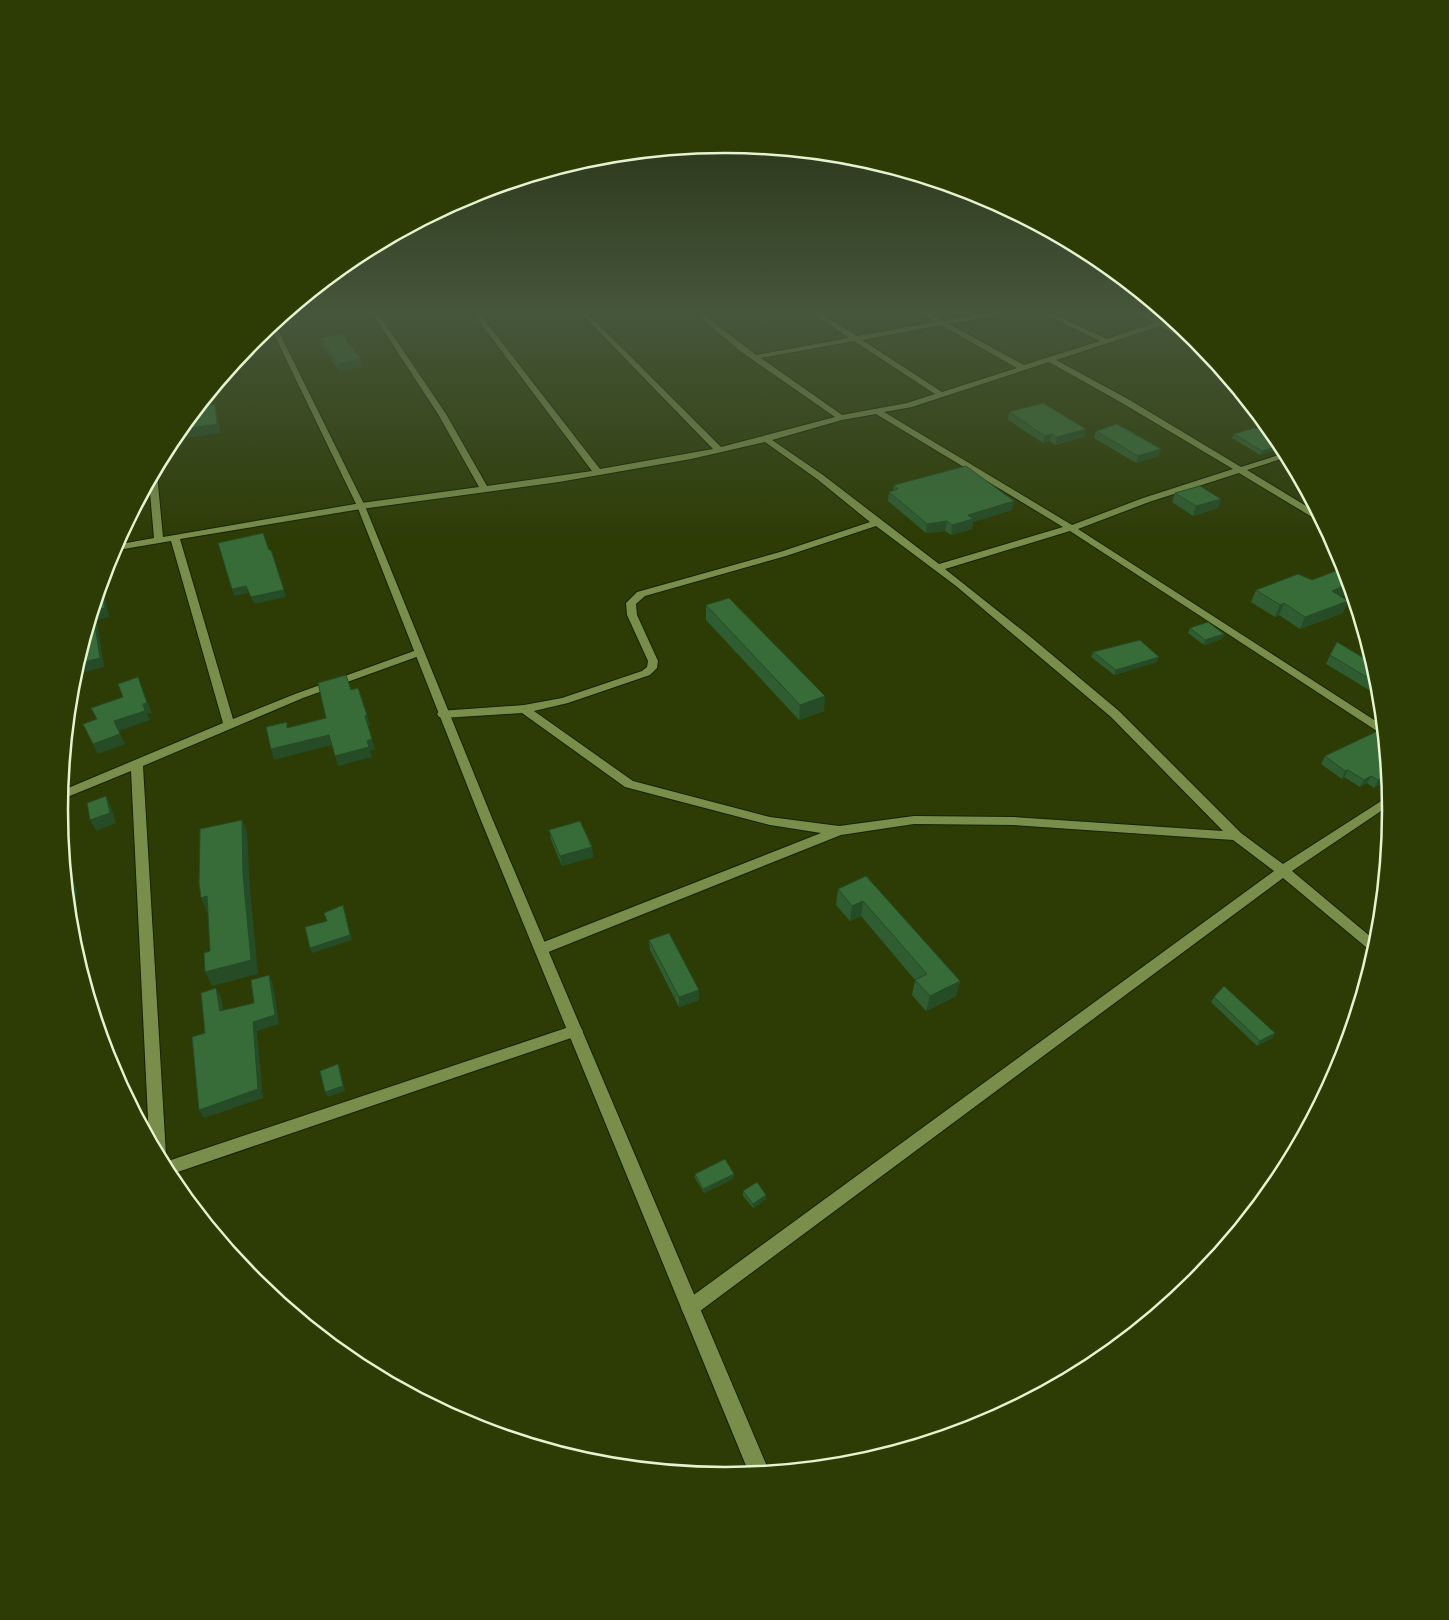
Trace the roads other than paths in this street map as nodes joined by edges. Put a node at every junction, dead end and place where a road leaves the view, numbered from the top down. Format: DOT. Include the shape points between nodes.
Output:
graph roads {
  1 [pos="303,389"];
  2 [pos="425,389"];
  3 [pos="534,389"];
  4 [pos="658,389"];
  5 [pos="800,389"];
  6 [pos="932,389"];
  7 [pos="961,389"];
  8 [pos="1102,389"];
  9 [pos="942,395"];
  10 [pos="877,412"];
  11 [pos="841,418"];
  12 [pos="766,439"];
  13 [pos="719,450"];
  14 [pos="1279,457"];
  15 [pos="1241,470"];
  16 [pos="598,472"];
  17 [pos="154,485"];
  18 [pos="484,488"];
  19 [pos="361,506"];
  20 [pos="1310,512"];
  21 [pos="877,523"];
  22 [pos="1071,528"];
  23 [pos="175,538"];
  24 [pos="159,541"];
  25 [pos="123,546"];
  26 [pos="936,568"];
  27 [pos="418,653"];
  28 [pos="524,709"];
  29 [pos="443,714"];
  30 [pos="230,724"];
  31 [pos="1376,727"];
  32 [pos="137,764"];
  33 [pos="68,793"];
  34 [pos="1382,805"];
  35 [pos="838,832"];
  36 [pos="1236,836"];
  37 [pos="1283,871"];
  38 [pos="1368,942"];
  39 [pos="541,949"];
  40 [pos="575,1031"];
  41 [pos="157,1140"];
  42 [pos="173,1166"];
  43 [pos="690,1308"];
  44 [pos="757,1466"];
  1 -- 19 [label="street"];
  2 -- 18 [label="street"];
  3 -- 16 [label="street"];
  4 -- 13 [label="street"];
  5 -- 11 [label="street"];
  6 -- 9 [label="street"];
  7 -- 9 [label="street"];
  8 -- 15 [label="street"];
  9 -- 10 [label="street"];
  10 -- 11 [label="street"];
  10 -- 22 [label="street"];
  11 -- 12 [label="street"];
  12 -- 13 [label="street"];
  12 -- 21 [label="street"];
  13 -- 16 [label="street"];
  14 -- 15 [label="street"];
  15 -- 20 [label="street"];
  15 -- 22 [label="street"];
  16 -- 18 [label="street" via="559,480"];
  17 -- 24 [label="street"];
  18 -- 19 [label="street"];
  19 -- 23 [label="street"];
  19 -- 27 [label="street"];
  21 -- 26 [label="street"];
  21 -- 28 [label="street" via="783,554 641,594 631,603 632,615 653,661 652,668 646,673 564,701"];
  22 -- 26 [label="street"];
  22 -- 31 [label="street"];
  23 -- 24 [label="street"];
  23 -- 30 [label="street"];
  24 -- 25 [label="street"];
  26 -- 36 [label="street" via="1115,714"];
  27 -- 29 [label="street"];
  27 -- 30 [label="street"];
  28 -- 29 [label="street"];
  28 -- 35 [label="street" via="629,784 770,821"];
  29 -- 39 [label="street"];
  30 -- 32 [label="street"];
  32 -- 33 [label="street"];
  32 -- 41 [label="street"];
  34 -- 37 [label="street"];
  35 -- 36 [label="street" via="914,820 1014,821"];
  35 -- 39 [label="street"];
  36 -- 37 [label="street"];
  37 -- 38 [label="street"];
  37 -- 43 [label="street"];
  39 -- 40 [label="street"];
  40 -- 42 [label="street"];
  40 -- 43 [label="street"];
  43 -- 44 [label="street"];
}
